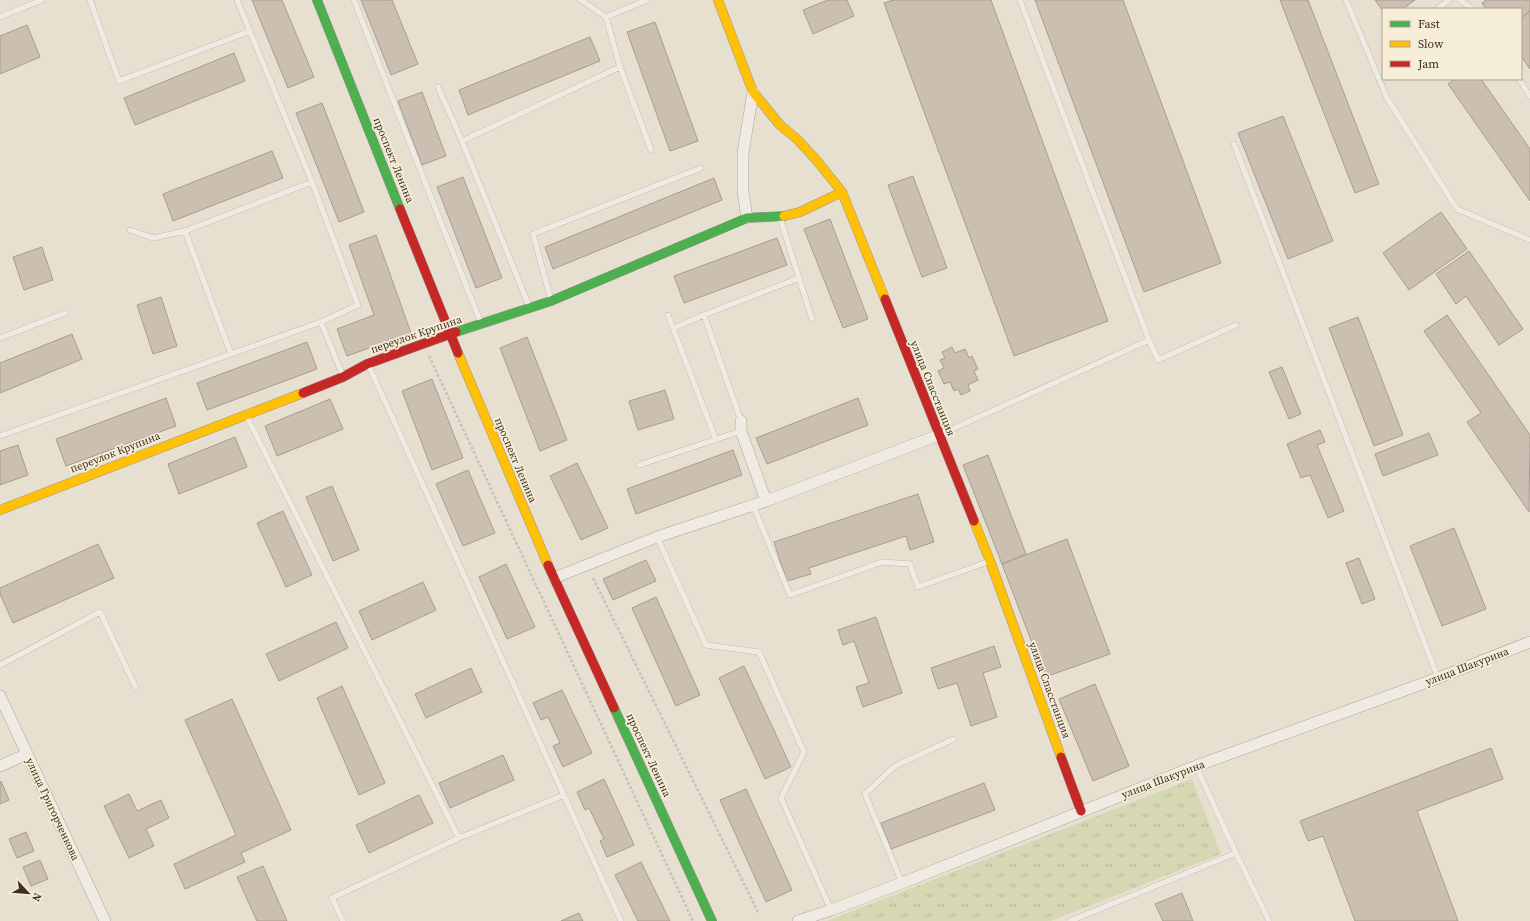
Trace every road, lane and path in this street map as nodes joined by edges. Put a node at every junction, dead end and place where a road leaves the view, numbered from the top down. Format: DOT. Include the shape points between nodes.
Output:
graph roads {
  1 [pos="42,0"];
  2 [pos="90,0"];
  3 [pos="237,0"];
  4 [pos="317,0"];
  5 [pos="354,0"];
  6 [pos="581,0"];
  7 [pos="647,0"];
  8 [pos="718,0"];
  9 [pos="1020,0"];
  10 [pos="1346,0"];
  11 [pos="1450,0"];
  12 [pos="1460,0"];
  13 [pos="1438,8"];
  14 [pos="1472,8"];
  15 [pos="0,17"];
  16 [pos="606,17"];
  17 [pos="250,31"];
  18 [pos="620,67"];
  19 [pos="1520,80"];
  20 [pos="438,87"];
  21 [pos="753,92"];
  22 [pos="1530,96"];
  23 [pos="462,142"];
  24 [pos="1234,144"];
  25 [pos="651,150"];
  26 [pos="701,168"];
  27 [pos="312,182"];
  28 [pos="842,192"];
  29 [pos="780,217"];
  30 [pos="747,218"];
  31 [pos="130,230"];
  32 [pos="185,231"];
  33 [pos="1529,239"];
  34 [pos="799,278"];
  35 [pos="551,301"];
  36 [pos="530,308"];
  37 [pos="64,313"];
  38 [pos="668,315"];
  39 [pos="704,315"];
  40 [pos="812,319"];
  41 [pos="321,322"];
  42 [pos="481,323"];
  43 [pos="1236,325"];
  44 [pos="674,328"];
  45 [pos="450,335"];
  46 [pos="0,338"];
  47 [pos="1149,340"];
  48 [pos="424,345"];
  49 [pos="231,354"];
  50 [pos="368,364"];
  51 [pos="343,377"];
  52 [pos="246,414"];
  53 [pos="741,426"];
  54 [pos="939,435"];
  55 [pos="0,436"];
  56 [pos="716,440"];
  57 [pos="639,465"];
  58 [pos="766,501"];
  59 [pos="753,505"];
  60 [pos="0,510"];
  61 [pos="657,537"];
  62 [pos="990,561"];
  63 [pos="554,578"];
  64 [pos="594,578"];
  65 [pos="1530,642"];
  66 [pos="0,665"];
  67 [pos="1438,678"];
  68 [pos="136,688"];
  69 [pos="0,696"];
  70 [pos="954,739"];
  71 [pos="27,754"];
  72 [pos="0,766"];
  73 [pos="1196,766"];
  74 [pos="564,795"];
  75 [pos="1081,811"];
  76 [pos="459,838"];
  77 [pos="1236,853"];
  78 [pos="902,883"];
  79 [pos="831,910"];
  80 [pos="758,912"];
  81 [pos="106,921"];
  82 [pos="343,921"];
  83 [pos="621,921"];
  84 [pos="693,921"];
  85 [pos="712,921"];
  86 [pos="798,921"];
  87 [pos="1070,921"];
  88 [pos="1269,921"];
  1 -- 15 [label="lane"];
  2 -- 17 [label="lane" via="119,81"];
  3 -- 17 [label="lane"];
  4 -- 45 [label="street, проспект Ленина"];
  5 -- 42 [label="lane"];
  6 -- 16 [label="lane"];
  7 -- 16 [label="lane"];
  8 -- 21 [label="street, улица Спасстанция"];
  9 -- 47 [label="lane"];
  10 -- 33 [label="lane" via="1387,98 1457,209"];
  11 -- 13 [label="lane"];
  12 -- 14 [label="lane"];
  16 -- 18 [label="lane"];
  17 -- 27 [label="lane"];
  18 -- 23 [label="lane"];
  18 -- 25 [label="lane"];
  19 -- 22 [label="lane"];
  20 -- 23 [label="lane"];
  21 -- 28 [label="street, улица Спасстанция"];
  21 -- 30 [label="street" via="743,153 743,192"];
  23 -- 36 [label="lane"];
  24 -- 67 [label="lane"];
  26 -- 35 [label="lane" via="533,234"];
  27 -- 32 [label="lane"];
  27 -- 41 [label="lane" via="358,305"];
  28 -- 29 [label="street, переулок Крупина" via="800,212"];
  28 -- 54 [label="street, улица Спасстанция"];
  29 -- 30 [label="street, переулок Крупина"];
  29 -- 34 [label="lane"];
  30 -- 35 [label="street, переулок Крупина"];
  31 -- 32 [label="lane" via="153,238"];
  32 -- 49 [label="lane"];
  34 -- 39 [label="lane"];
  34 -- 40 [label="lane"];
  35 -- 36 [label="street, переулок Крупина"];
  36 -- 42 [label="street, переулок Крупина"];
  37 -- 46 [label="lane"];
  38 -- 44 [label="lane"];
  39 -- 44 [label="lane"];
  39 -- 53 [label="lane"];
  41 -- 49 [label="lane"];
  41 -- 51 [label="lane"];
  42 -- 45 [label="street, переулок Крупина"];
  43 -- 47 [label="lane" via="1158,360"];
  44 -- 56 [label="lane"];
  45 -- 48 [label="street, переулок Крупина"];
  45 -- 63 [label="street, проспект Ленина"];
  47 -- 54 [label="lane"];
  48 -- 50 [label="street, переулок Крупина"];
  48 -- 84 [label="path"];
  49 -- 55 [label="lane"];
  50 -- 51 [label="street, переулок Крупина"];
  50 -- 74 [label="lane"];
  51 -- 52 [label="street, переулок Крупина"];
  52 -- 60 [label="street, переулок Крупина"];
  52 -- 76 [label="lane"];
  53 -- 56 [label="lane"];
  53 -- 58 [label="street"];
  54 -- 58 [label="street"];
  54 -- 62 [label="street, улица Спасстанция"];
  56 -- 57 [label="lane"];
  58 -- 59 [label="street"];
  59 -- 61 [label="street"];
  59 -- 62 [label="lane" via="790,595 882,562 910,564 918,587"];
  61 -- 63 [label="street"];
  61 -- 79 [label="lane" via="706,645 759,652 804,752 781,798"];
  62 -- 75 [label="street, улица Спасстанция"];
  63 -- 85 [label="street, проспект Ленина"];
  64 -- 80 [label="path"];
  65 -- 67 [label="street, улица Шакурина"];
  66 -- 68 [label="lane" via="100,612"];
  67 -- 73 [label="street, улица Шакурина"];
  69 -- 71 [label="street, улица Григорченкова"];
  70 -- 78 [label="lane" via="895,766 865,794"];
  71 -- 72 [label="street"];
  71 -- 81 [label="street, улица Григорченкова"];
  73 -- 75 [label="street, улица Шакурина"];
  73 -- 77 [label="lane"];
  74 -- 76 [label="lane"];
  74 -- 83 [label="lane"];
  75 -- 78 [label="street, улица Шакурина"];
  76 -- 82 [label="lane" via="332,898"];
  77 -- 87 [label="lane"];
  77 -- 88 [label="lane"];
  78 -- 79 [label="street, улица Шакурина"];
  79 -- 86 [label="street, улица Шакурина"];
}
